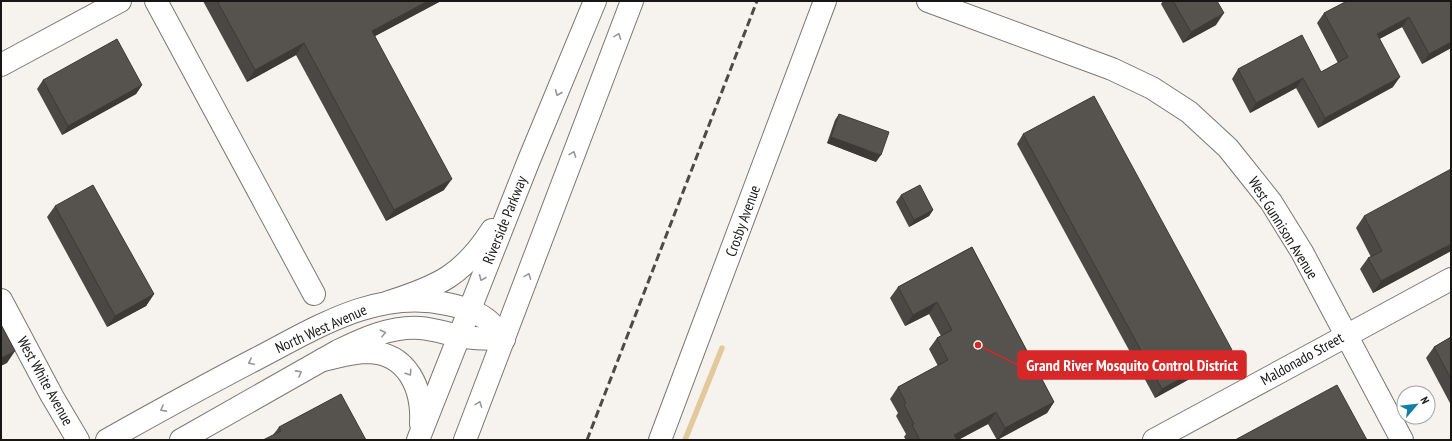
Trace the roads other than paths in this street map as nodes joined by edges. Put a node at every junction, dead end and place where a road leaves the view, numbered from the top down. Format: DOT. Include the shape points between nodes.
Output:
graph roads {
  1 [pos="120,1"];
  2 [pos="156,1"];
  3 [pos="595,1"];
  4 [pos="632,1"];
  5 [pos="825,1"];
  6 [pos="928,1"];
  7 [pos="1,65"];
  8 [pos="516,194"];
  9 [pos="1451,279"];
  10 [pos="314,294"];
  11 [pos="1,300"];
  12 [pos="389,302"];
  13 [pos="470,309"];
  14 [pos="1346,335"];
  15 [pos="459,336"];
  16 [pos="504,339"];
  17 [pos="322,360"];
  18 [pos="419,437"];
  19 [pos="78,440"];
  20 [pos="107,440"];
  21 [pos="181,440"];
  22 [pos="465,440"];
  23 [pos="660,440"];
  24 [pos="1154,440"];
  25 [pos="1402,440"];
  1 -- 7 [label="street"];
  2 -- 10 [label="street"];
  3 -- 8 [label="street, Riverside Parkway, one-way"];
  16 -- 4 [label="street, one-way"];
  5 -- 23 [label="street, Crosby Avenue"];
  6 -- 14 [label="street, West Gunnison Avenue" via="1112,70 1152,88 1189,112 1228,148 1271,202 1302,252"];
  8 -- 12 [label="street" via="481,247 460,269 436,285"];
  8 -- 13 [label="street, Riverside Parkway, one-way"];
  9 -- 14 [label="street, Maldonado Street"];
  11 -- 19 [label="street, West White Avenue"];
  12 -- 13 [label="street, North West Avenue" via="436,301"];
  12 -- 20 [label="street, North West Avenue, one-way" via="366,307 322,325"];
  13 -- 15 [label="street, Riverside Parkway"];
  13 -- 16 [label="street, North West Avenue" via="486,319"];
  14 -- 24 [label="street, Maldonado Street"];
  14 -- 25 [label="street, West Gunnison Avenue"];
  15 -- 16 [label="street, North West Avenue"];
  17 -- 15 [label="street, North West Avenue, one-way" via="361,340 400,329 431,329"];
  15 -- 18 [label="street, Riverside Parkway"];
  22 -- 16 [label="street, one-way"];
  17 -- 18 [label="street, one-way" via="368,352 394,358 403,365 417,385 420,397 422,409"];
  21 -- 17 [label="street, North West Avenue, one-way"];
}
